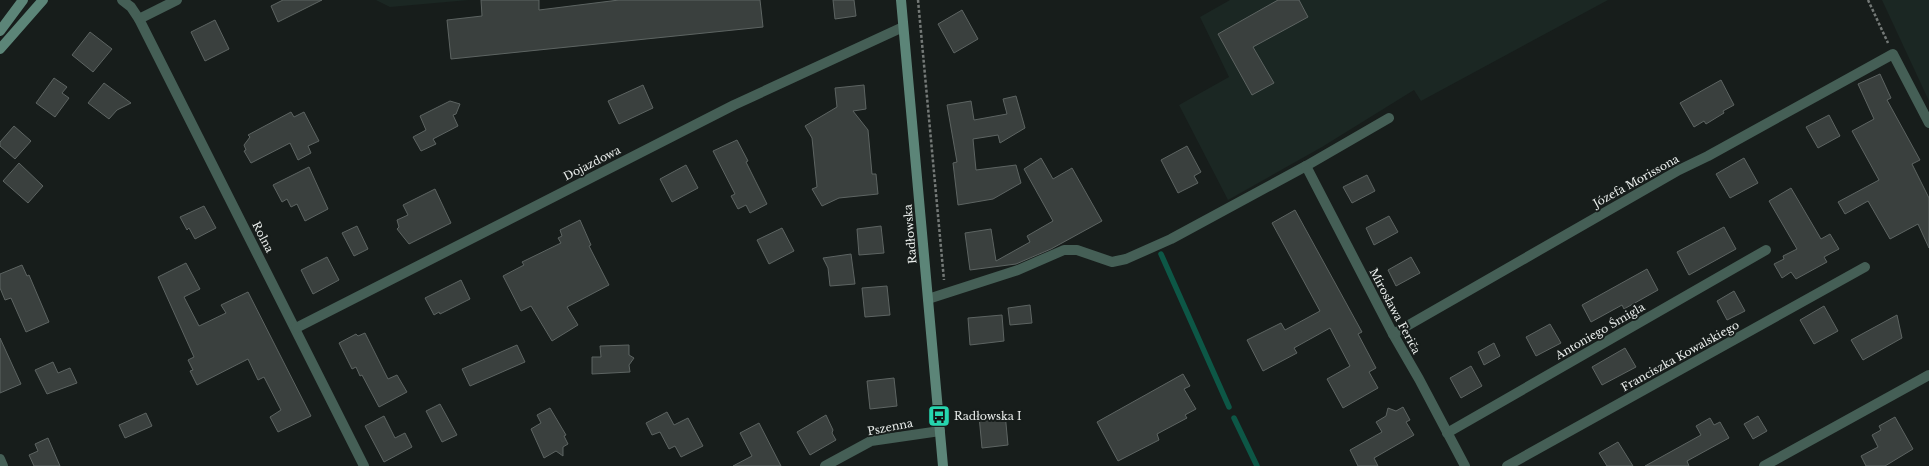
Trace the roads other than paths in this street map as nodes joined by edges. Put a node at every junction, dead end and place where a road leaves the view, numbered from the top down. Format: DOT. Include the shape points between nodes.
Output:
graph roads {
  1 [pos="23,0"];
  2 [pos="43,0"];
  3 [pos="122,0"];
  4 [pos="178,0"];
  5 [pos="901,0"];
  6 [pos="139,19"];
  7 [pos="903,27"];
  8 [pos="0,31"];
  9 [pos="0,49"];
  10 [pos="1389,118"];
  11 [pos="1929,123"];
  12 [pos="1306,166"];
  13 [pos="1766,250"];
  14 [pos="1865,267"];
  15 [pos="928,299"];
  16 [pos="296,328"];
  17 [pos="1392,334"];
  18 [pos="1929,375"];
  19 [pos="940,431"];
  20 [pos="1447,433"];
  21 [pos="0,459"];
  22 [pos="3,466"];
  23 [pos="364,466"];
  24 [pos="825,466"];
  25 [pos="943,466"];
  26 [pos="1465,466"];
  27 [pos="1507,466"];
  28 [pos="1764,466"];
  1 -- 8 [label="street"];
  2 -- 9 [label="street"];
  3 -- 6 [label="street, Rolna" via="131,7"];
  4 -- 6 [label="street"];
  5 -- 7 [label="street, Radłowska"];
  6 -- 16 [label="street, Rolna"];
  7 -- 15 [label="street, Radłowska"];
  7 -- 16 [label="street, Dojazdowa" via="734,105"];
  10 -- 12 [label="street"];
  11 -- 17 [label="street, Józefa Morissona" via="1893,54 1679,170"];
  12 -- 15 [label="street" via="1171,239 1126,259 1112,262 1077,250 1064,250 1018,270"];
  12 -- 17 [label="street, Mirosława Feriča"];
  13 -- 20 [label="street, Antoniego Śmigla"];
  14 -- 27 [label="street, Franciszka Kowalskiego"];
  15 -- 19 [label="street, Radłowska"];
  16 -- 23 [label="street, Rolna"];
  17 -- 20 [label="street, Mirosława Feriča"];
  18 -- 28 [label="street"];
  19 -- 24 [label="street, Pszenna" via="871,441"];
  19 -- 25 [label="street, Radłowska"];
  20 -- 26 [label="street, Mirosława Feriča"];
  21 -- 22 [label="street"];
}
